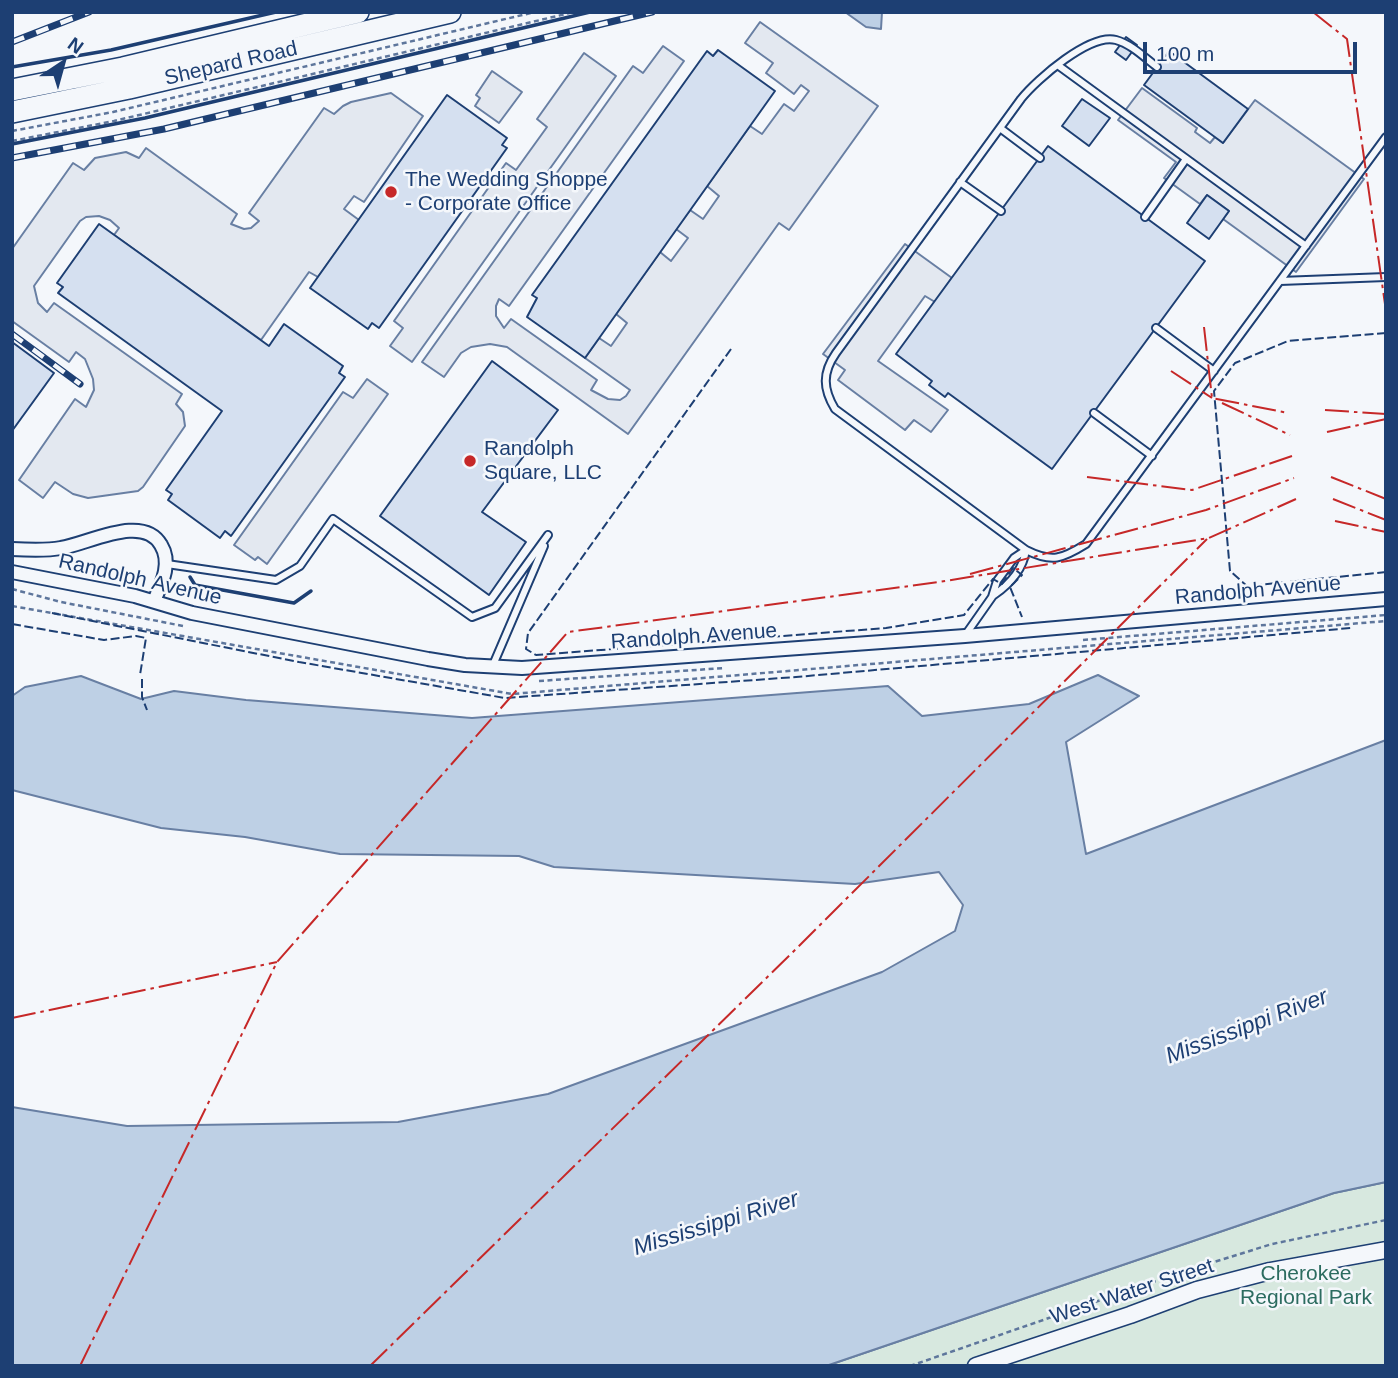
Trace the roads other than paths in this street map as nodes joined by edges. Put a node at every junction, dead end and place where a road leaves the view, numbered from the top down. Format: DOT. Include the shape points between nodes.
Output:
graph roads {
  1 [pos="358,12"];
  2 [pos="450,12"];
  3 [pos="1059,66"];
  4 [pos="1157,67"];
  5 [pos="12,90"];
  6 [pos="12,112"];
  7 [pos="1000,128"];
  8 [pos="1386,137"];
  9 [pos="1040,158"];
  10 [pos="1186,159"];
  11 [pos="960,182"];
  12 [pos="1001,211"];
  13 [pos="1144,217"];
  14 [pos="1306,246"];
  15 [pos="1386,277"];
  16 [pos="1280,281"];
  17 [pos="1156,328"];
  18 [pos="1214,371"];
  19 [pos="1094,413"];
  20 [pos="1152,456"];
  21 [pos="12,549"];
  22 [pos="1026,550"];
  23 [pos="167,564"];
  24 [pos="12,572"];
  25 [pos="992,597"];
  26 [pos="1386,599"];
  27 [pos="154,601"];
  28 [pos="965,636"];
  29 [pos="492,667"];
  30 [pos="1386,1250"];
  31 [pos="976,1366"];
  1 -- 5 [label="highway, Shepard Road"];
  2 -- 6 [label="highway, Shepard Road" via="129,89"];
  3 -- 4 [label="lane" via="1102,38 1122,42"];
  3 -- 7 [label="lane" via="1028,90"];
  3 -- 10 [label="lane"];
  7 -- 9 [label="lane"];
  7 -- 11 [label="lane"];
  8 -- 14 [label="lane"];
  10 -- 13 [label="lane"];
  10 -- 14 [label="lane"];
  11 -- 12 [label="lane"];
  11 -- 22 [label="lane" via="829,363 824,383 835,409"];
  14 -- 16 [label="lane"];
  15 -- 16 [label="lane"];
  16 -- 18 [label="lane"];
  17 -- 18 [label="lane"];
  18 -- 20 [label="lane"];
  19 -- 20 [label="lane"];
  20 -- 22 [label="lane" via="1086,544 1053,559"];
  21 -- 23 [label="street" via="60,548 136,529 159,541"];
  22 -- 25 [label="lane" via="997,581"];
  22 -- 25 [label="lane" via="1024,563"];
  23 -- 27 [label="street"];
  23 -- 29 [label="lane" via="276,580 300,566 333,519 472,617 495,608 548,535"];
  24 -- 27 [label="street, Randolph Avenue"];
  25 -- 28 [label="lane"];
  26 -- 28 [label="street, Randolph Avenue"];
  27 -- 29 [label="street, Randolph Avenue" via="192,613"];
  28 -- 29 [label="street, Randolph Avenue" via="554,667"];
  30 -- 31 [label="street, West Water Street" via="1197,1290"];
}
